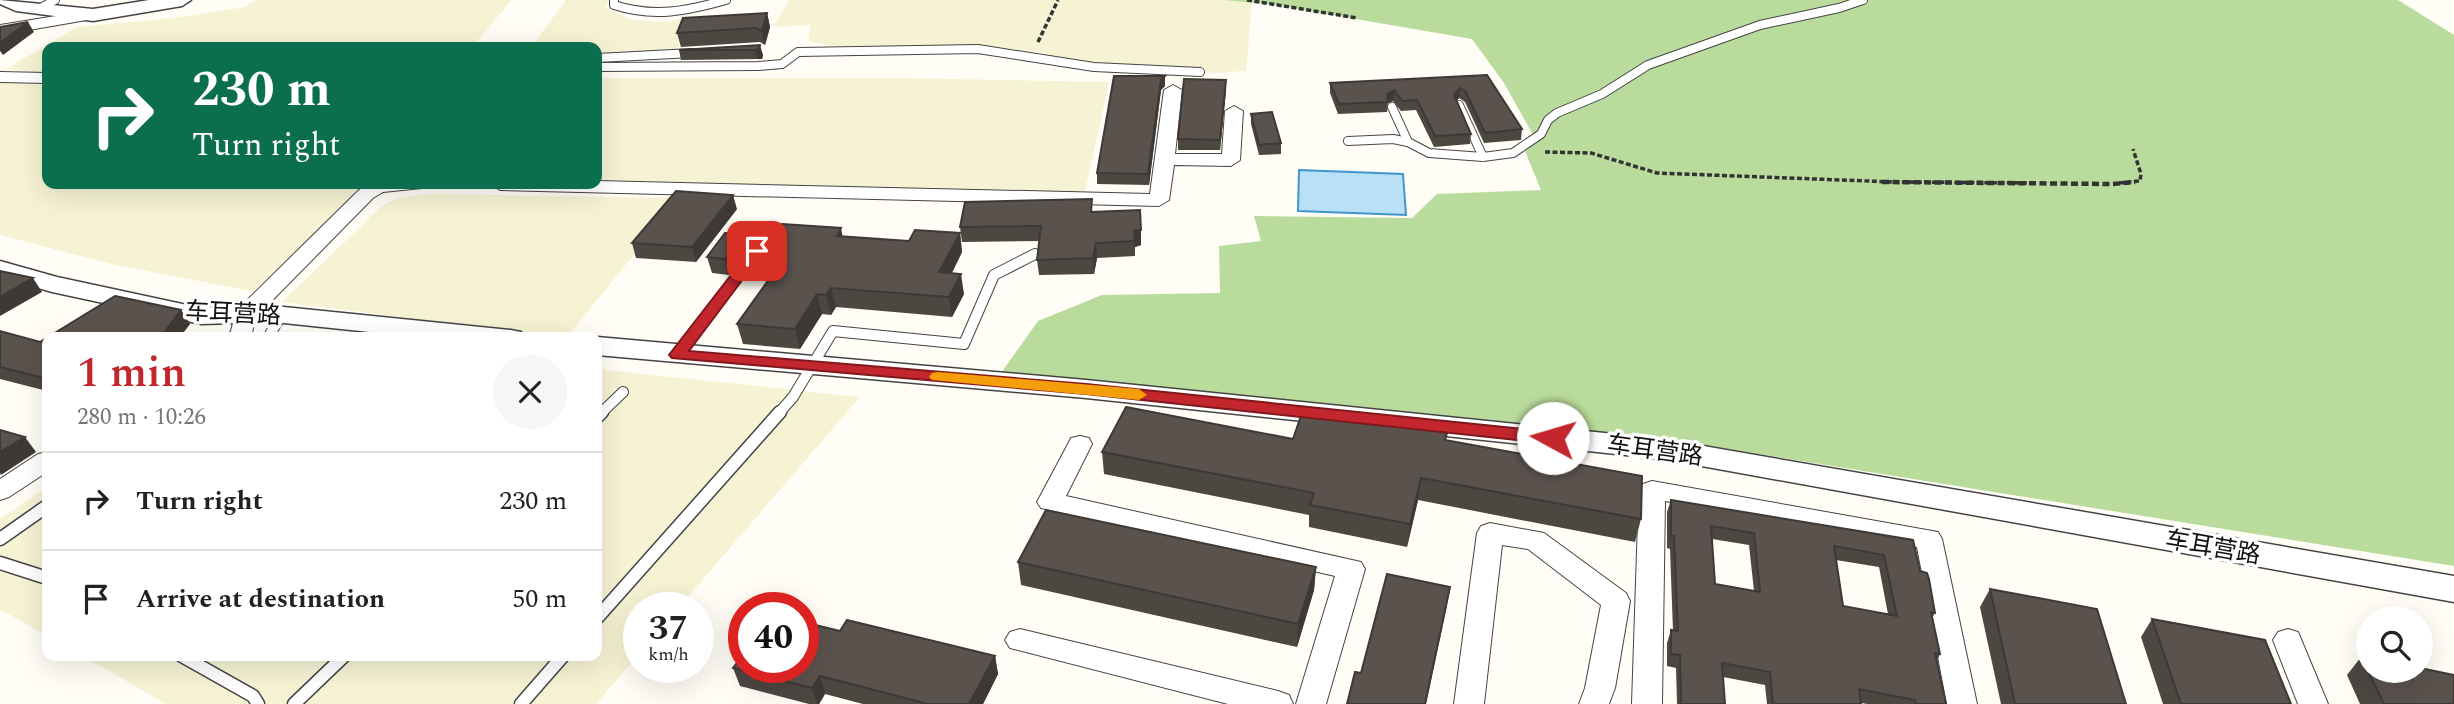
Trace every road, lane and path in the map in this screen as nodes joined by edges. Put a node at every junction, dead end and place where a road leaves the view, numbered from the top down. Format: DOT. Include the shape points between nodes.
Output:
graph roads {
  1 [pos="6,0"];
  2 [pos="182,0"];
  3 [pos="614,0"];
  4 [pos="726,0"];
  5 [pos="1058,0"];
  6 [pos="1247,0"];
  7 [pos="1863,0"];
  8 [pos="47,4"];
  9 [pos="93,15"];
  10 [pos="1357,18"];
  11 [pos="0,30"];
  12 [pos="706,52"];
  13 [pos="1010,54"];
  14 [pos="602,58"];
  15 [pos="602,67"];
  16 [pos="1200,72"];
  17 [pos="0,77"];
  18 [pos="42,78"];
  19 [pos="1173,90"];
  20 [pos="1459,105"];
  21 [pos="1392,107"];
  22 [pos="1234,111"];
  23 [pos="1348,141"];
  24 [pos="1408,142"];
  25 [pos="2133,149"];
  26 [pos="1513,153"];
  27 [pos="1483,157"];
  28 [pos="1164,159"];
  29 [pos="602,186"];
  30 [pos="378,189"];
  31 [pos="757,251"];
  32 [pos="1035,254"];
  33 [pos="0,268"];
  34 [pos="274,326"];
  35 [pos="240,327"];
  36 [pos="400,332"];
  37 [pos="602,347"];
  38 [pos="677,355"];
  39 [pos="813,366"];
  40 [pos="623,392"];
  41 [pos="602,412"];
  42 [pos="1080,444"];
  43 [pos="42,463"];
  44 [pos="0,491"];
  45 [pos="42,510"];
  46 [pos="0,539"];
  47 [pos="0,563"];
  48 [pos="42,577"];
  49 [pos="2454,589"];
  50 [pos="602,612"];
  51 [pos="1020,640"];
  52 [pos="2287,640"];
  53 [pos="190,661"];
  54 [pos="339,661"];
  55 [pos="559,661"];
  56 [pos="258,704"];
  57 [pos="294,704"];
  58 [pos="521,704"];
  59 [pos="1278,704"];
  60 [pos="1311,704"];
  61 [pos="1469,704"];
  62 [pos="1594,704"];
  63 [pos="1647,704"];
  64 [pos="1962,704"];
  65 [pos="2313,704"];
  1 -- 8 [label="street" via="16,5"];
  2 -- 9 [label="street"];
  3 -- 4 [label="lane" via="614,5 652,15"];
  5 -- 13 [label="path" via="1037,45"];
  6 -- 10 [label="path"];
  7 -- 26 [label="lane" via="1760,25 1648,65 1602,94 1557,113 1541,134"];
  8 -- 9 [label="street"];
  9 -- 11 [label="street"];
  12 -- 14 [label="lane"];
  13 -- 15 [label="lane" via="953,48 798,52 782,64 758,66"];
  13 -- 16 [label="lane" via="1094,67"];
  17 -- 18 [label="street"];
  19 -- 28 [label="street"];
  20 -- 27 [label="lane"];
  21 -- 24 [label="lane"];
  22 -- 28 [label="street" via="1231,160"];
  23 -- 24 [label="lane"];
  24 -- 27 [label="lane" via="1429,153"];
  25 -- 26 [label="path" via="2140,181 2113,184 1657,173 1591,153"];
  26 -- 27 [label="lane"];
  28 -- 29 [label="street" via="1159,200"];
  30 -- 35 [label="street" via="366,194"];
  31 -- 38 [label="lane"];
  32 -- 39 [label="lane" via="994,275 964,344 833,331"];
  33 -- 35 [label="street, 车耳营路"];
  34 -- 35 [label="street, 车耳营路"];
  34 -- 36 [label="street, 车耳营路"];
  37 -- 38 [label="street, 车耳营路"];
  38 -- 39 [label="street, 车耳营路"];
  39 -- 49 [label="street, 车耳营路" via="1086,389 1663,449"];
  39 -- 50 [label="lane" via="793,397"];
  40 -- 41 [label="lane"];
  42 -- 60 [label="street" via="1050,502 1351,569"];
  43 -- 44 [label="street"];
  45 -- 46 [label="lane"];
  47 -- 48 [label="lane"];
  51 -- 59 [label="street"];
  52 -- 65 [label="street"];
  53 -- 56 [label="lane" via="253,696"];
  54 -- 57 [label="lane"];
  55 -- 58 [label="lane"];
  61 -- 62 [label="street" via="1490,533 1535,540 1616,601"];
  63 -- 64 [label="street" via="1652,490 1929,539"];
}
